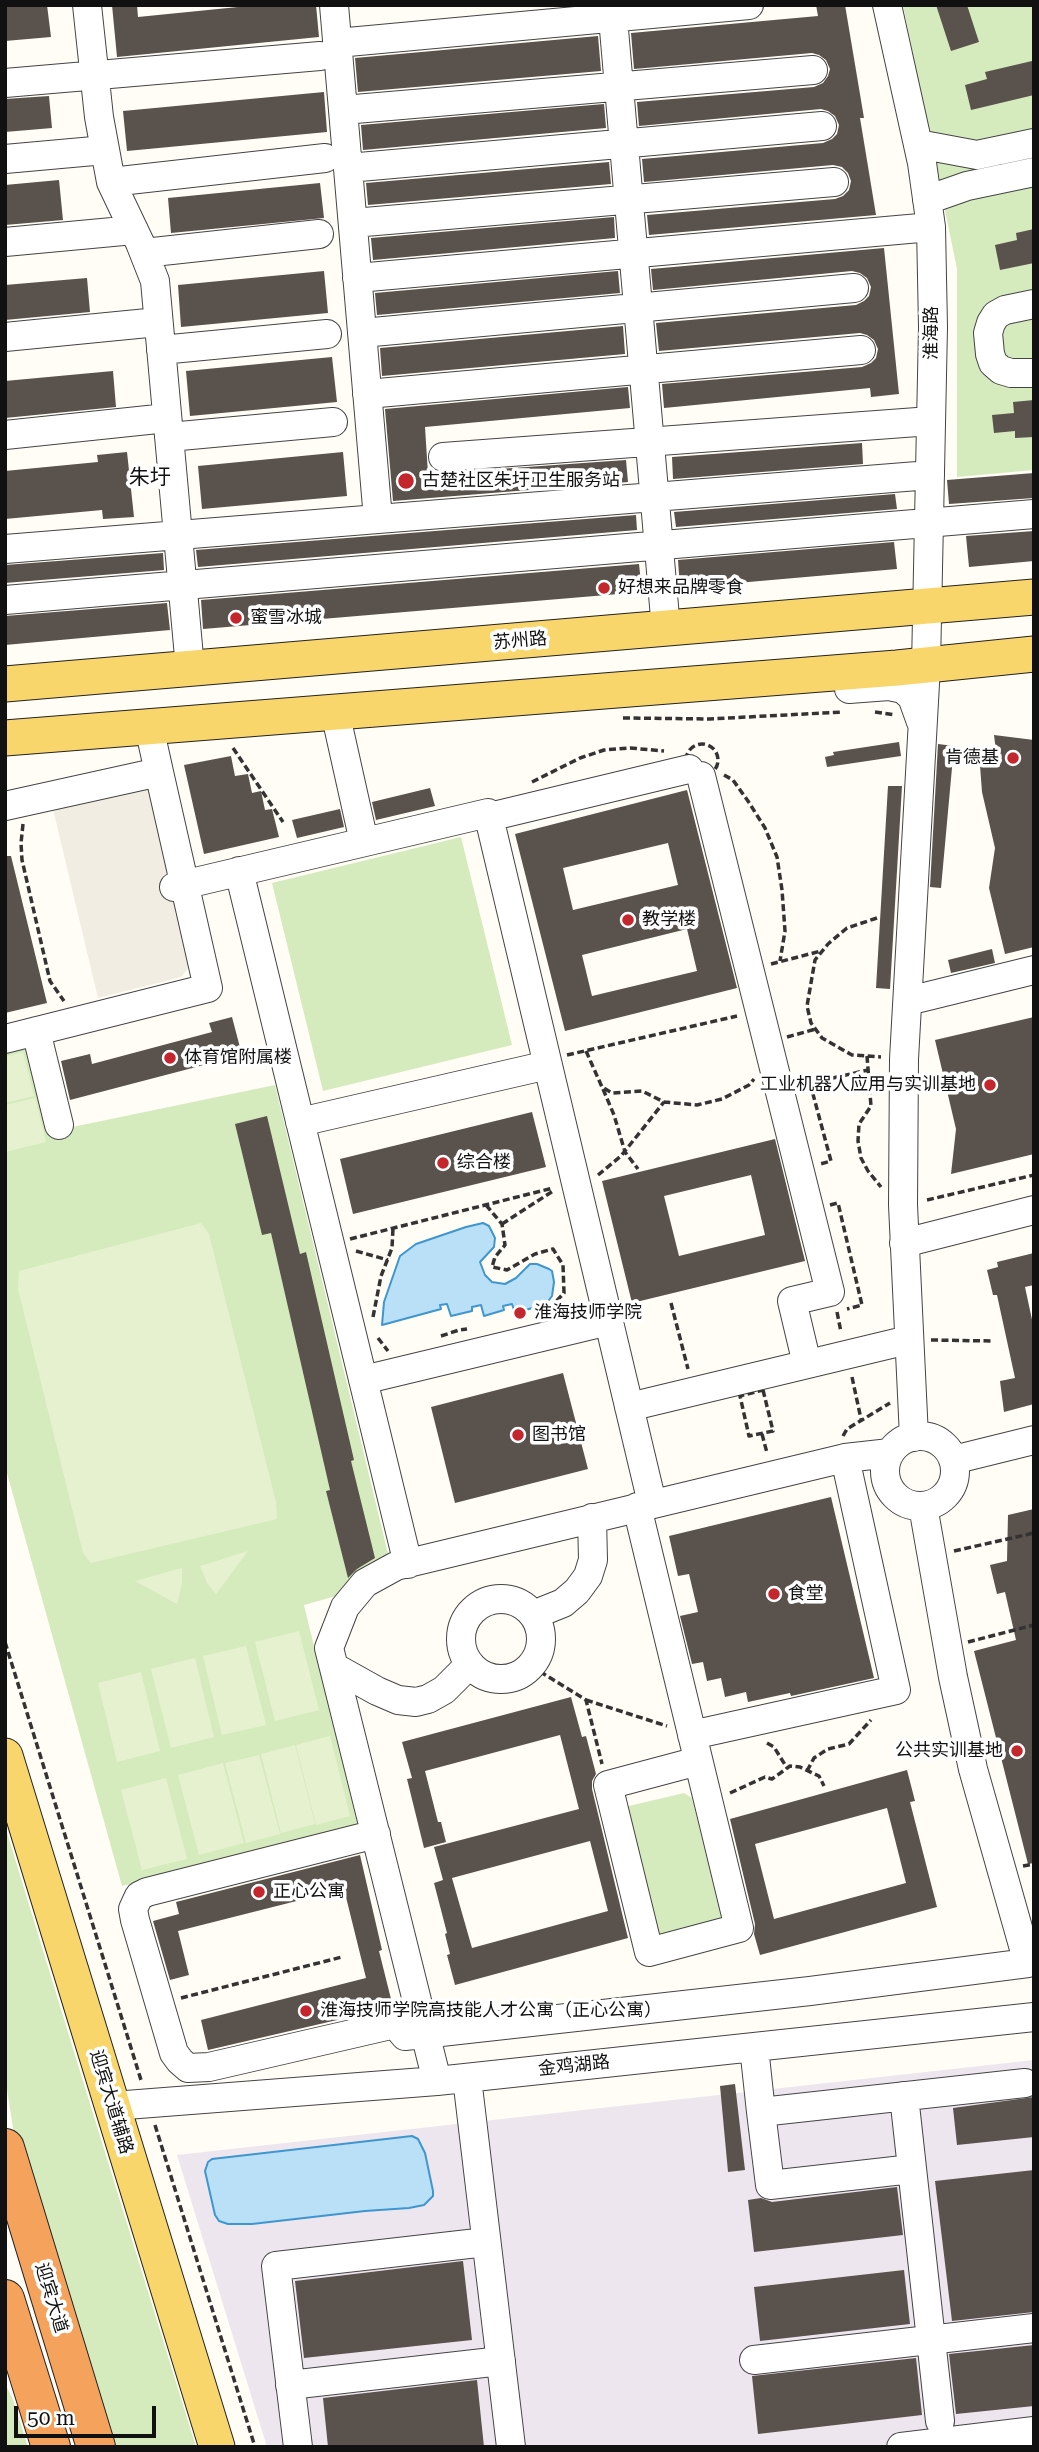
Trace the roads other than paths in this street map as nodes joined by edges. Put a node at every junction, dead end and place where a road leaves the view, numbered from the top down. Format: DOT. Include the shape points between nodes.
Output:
graph roads {
  1 [pos="87,5"];
  2 [pos="334,5"];
  3 [pos="749,5"];
  4 [pos="887,5"];
  5 [pos="620,13"];
  6 [pos="329,49"];
  7 [pos="813,70"];
  8 [pos="95,75"];
  9 [pos="5,83"];
  10 [pos="618,87"];
  11 [pos="343,110"];
  12 [pos="822,126"];
  13 [pos="1034,143"];
  14 [pos="624,144"];
  15 [pos="918,145"];
  16 [pos="105,150"];
  17 [pos="5,159"];
  18 [pos="337,163"];
  19 [pos="1034,172"];
  20 [pos="111,182"];
  21 [pos="834,182"];
  22 [pos="628,200"];
  23 [pos="929,213"];
  24 [pos="353,223"];
  25 [pos="320,234"];
  26 [pos="139,241"];
  27 [pos="5,242"];
  28 [pos="633,252"];
  29 [pos="357,278"];
  30 [pos="854,288"];
  31 [pos="1034,304"];
  32 [pos="638,308"];
  33 [pos="362,333"];
  34 [pos="327,334"];
  35 [pos="160,336"];
  36 [pos="5,337"];
  37 [pos="861,350"];
  38 [pos="643,370"];
  39 [pos="1034,373"];
  40 [pos="367,394"];
  41 [pos="931,421"];
  42 [pos="333,422"];
  43 [pos="168,427"];
  44 [pos="5,435"];
  45 [pos="649,442"];
  46 [pos="443,457"];
  47 [pos="930,475"];
  48 [pos="654,497"];
  49 [pos="1034,514"];
  50 [pos="378,519"];
  51 [pos="929,523"];
  52 [pos="178,534"];
  53 [pos="659,545"];
  54 [pos="5,549"];
  55 [pos="182,585"];
  56 [pos="1034,597"];
  57 [pos="5,600"];
  58 [pos="927,607"];
  59 [pos="666,629"];
  60 [pos="1034,654"];
  61 [pos="926,666"];
  62 [pos="190,668"];
  63 [pos="5,684"];
  64 [pos="592,692"];
  65 [pos="335,712"];
  66 [pos="149,727"];
  67 [pos="923,727"];
  68 [pos="5,738"];
  69 [pos="159,772"];
  70 [pos="5,806"];
  71 [pos="489,817"];
  72 [pos="364,842"];
  73 [pos="239,871"];
  74 [pos="179,885"];
  75 [pos="1034,971"];
  76 [pos="908,1001"];
  77 [pos="36,1031"];
  78 [pos="5,1039"];
  79 [pos="547,1062"];
  80 [pos="300,1122"];
  81 [pos="60,1125"];
  82 [pos="1034,1210"];
  83 [pos="904,1242"];
  84 [pos="608,1321"];
  85 [pos="908,1340"];
  86 [pos="807,1364"];
  87 [pos="363,1380"];
  88 [pos="629,1407"];
  89 [pos="914,1437"];
  90 [pos="1034,1440"];
  91 [pos="890,1453"];
  92 [pos="845,1458"];
  93 [pos="953,1460"];
  94 [pos="644,1505"];
  95 [pos="923,1506"];
  96 [pos="593,1518"];
  97 [pos="408,1564"];
  98 [pos="533,1615"];
  99 [pos="469,1665"];
  100 [pos="334,1667"];
  101 [pos="695,1748"];
  102 [pos="5,1756"];
  103 [pos="376,1834"];
  104 [pos="1031,1968"];
  105 [pos="1034,2017"];
  106 [pos="425,2033"];
  107 [pos="754,2047"];
  108 [pos="467,2078"];
  109 [pos="437,2081"];
  110 [pos="1025,2083"];
  111 [pos="904,2096"];
  112 [pos="113,2106"];
  113 [pos="761,2112"];
  114 [pos="5,2148"];
  115 [pos="912,2169"];
  116 [pos="486,2242"];
  117 [pos="5,2299"];
  118 [pos="1034,2328"];
  119 [pos="13,2334"];
  120 [pos="931,2340"];
  121 [pos="754,2360"];
  122 [pos="500,2361"];
  123 [pos="290,2385"];
  124 [pos="1034,2431"];
  125 [pos="948,2436"];
  126 [pos="51,2447"];
  127 [pos="96,2447"];
  128 [pos="217,2447"];
  129 [pos="298,2447"];
  130 [pos="511,2447"];
  131 [pos="901,2447"];
  1 -- 8 [label="street"];
  2 -- 6 [label="street"];
  3 -- 5 [label="street"];
  4 -- 15 [label="street, 淮海路"];
  5 -- 6 [label="street"];
  5 -- 10 [label="street"];
  6 -- 8 [label="street"];
  6 -- 11 [label="street"];
  7 -- 10 [label="street"];
  8 -- 9 [label="street"];
  8 -- 16 [label="street"];
  10 -- 11 [label="street"];
  10 -- 14 [label="street"];
  11 -- 18 [label="street"];
  12 -- 14 [label="street"];
  13 -- 15 [label="street" via="977,155"];
  14 -- 18 [label="street"];
  14 -- 22 [label="street"];
  15 -- 23 [label="street, 淮海路"];
  16 -- 17 [label="street"];
  16 -- 20 [label="street"];
  18 -- 20 [label="street"];
  18 -- 24 [label="street"];
  19 -- 23 [label="street" via="967,186"];
  20 -- 26 [label="street"];
  21 -- 22 [label="street"];
  22 -- 24 [label="street"];
  22 -- 28 [label="street"];
  23 -- 28 [label="street"];
  23 -- 41 [label="street, 淮海路"];
  24 -- 29 [label="street"];
  25 -- 26 [label="street"];
  26 -- 27 [label="street"];
  26 -- 35 [label="street" via="155,281"];
  28 -- 29 [label="street"];
  28 -- 32 [label="street"];
  29 -- 33 [label="street"];
  30 -- 32 [label="street"];
  31 -- 39 [label="street" via="996,315 988,333 990,354 1000,370"];
  32 -- 33 [label="street"];
  32 -- 38 [label="street"];
  33 -- 40 [label="street"];
  34 -- 35 [label="street"];
  35 -- 36 [label="street"];
  35 -- 43 [label="street"];
  37 -- 38 [label="street"];
  38 -- 40 [label="street"];
  38 -- 45 [label="street"];
  40 -- 50 [label="street"];
  41 -- 45 [label="street"];
  41 -- 47 [label="street, 淮海路"];
  42 -- 43 [label="street"];
  43 -- 44 [label="street"];
  43 -- 52 [label="street"];
  45 -- 46 [label="street"];
  45 -- 48 [label="street"];
  47 -- 48 [label="street"];
  47 -- 51 [label="street, 淮海路"];
  48 -- 50 [label="street"];
  48 -- 53 [label="street"];
  49 -- 51 [label="street"];
  50 -- 52 [label="street"];
  51 -- 53 [label="street"];
  51 -- 58 [label="street, 淮海路"];
  52 -- 54 [label="street"];
  52 -- 55 [label="street"];
  53 -- 55 [label="street"];
  53 -- 59 [label="street"];
  55 -- 57 [label="street"];
  55 -- 62 [label="street"];
  56 -- 58 [label="main road, 苏州路"];
  58 -- 59 [label="main road, 苏州路"];
  58 -- 61 [label="street, 淮海路"];
  59 -- 62 [label="main road, 苏州路"];
  60 -- 61 [label="main road"];
  61 -- 64 [label="main road"];
  61 -- 67 [label="street, 淮海路"];
  62 -- 63 [label="main road, 苏州路"];
  64 -- 65 [label="main road"];
  64 -- 67 [label="street" via="697,699 889,686 912,697"];
  65 -- 66 [label="main road"];
  65 -- 72 [label="street"];
  66 -- 68 [label="main road"];
  66 -- 69 [label="street"];
  67 -- 76 [label="street, 淮海路"];
  69 -- 70 [label="street"];
  69 -- 74 [label="street"];
  71 -- 72 [label="street" via="488,813"];
  71 -- 79 [label="street"];
  71 -- 86 [label="street" via="694,766 830,1292 792,1301"];
  72 -- 73 [label="street"];
  73 -- 74 [label="street"];
  73 -- 80 [label="street"];
  74 -- 77 [label="street" via="208,988"];
  75 -- 76 [label="street"];
  76 -- 83 [label="street, 淮海路"];
  77 -- 78 [label="street"];
  77 -- 81 [label="street"];
  79 -- 80 [label="street"];
  79 -- 84 [label="street"];
  80 -- 87 [label="street"];
  82 -- 83 [label="street"];
  83 -- 85 [label="street, 淮海路"];
  84 -- 87 [label="street"];
  84 -- 88 [label="street"];
  85 -- 86 [label="street"];
  85 -- 89 [label="street, 淮海路"];
  86 -- 88 [label="street"];
  87 -- 97 [label="street"];
  88 -- 94 [label="street"];
  89 -- 91 [label="street"];
  89 -- 93 [label="street" via="942,1444"];
  90 -- 93 [label="street"];
  91 -- 92 [label="street"];
  91 -- 95 [label="street" via="885,1474 893,1494"];
  92 -- 94 [label="street"];
  92 -- 101 [label="street" via="896,1690"];
  93 -- 95 [label="street" via="949,1490"];
  94 -- 96 [label="street"];
  94 -- 101 [label="street"];
  95 -- 104 [label="street" via="973,1769"];
  96 -- 97 [label="street"];
  96 -- 98 [label="street" via="593,1560 588,1576 563,1603"];
  97 -- 100 [label="street" via="365,1583 345,1607 329,1648"];
  98 -- 99 [label="street" via="541,1641 531,1666 520,1675 493,1679"];
  98 -- 99 [label="street" via="524,1606 500,1598 475,1607 461,1628 460,1641"];
  99 -- 100 [label="street" via="444,1690 416,1702 388,1696"];
  100 -- 103 [label="street"];
  101 -- 101 [label="street" via="739,1928 649,1952 608,1785"];
  102 -- 112 [label="main road, 迎宾大道辅路"];
  103 -- 106 [label="street"];
  103 -- 106 [label="street" via="147,1892 139,1896 133,1909 174,2053 188,2068 395,2024 405,2036"];
  104 -- 106 [label="street"];
  105 -- 107 [label="street, 金鸡湖路"];
  106 -- 109 [label="street"];
  107 -- 108 [label="street, 金鸡湖路"];
  107 -- 113 [label="street"];
  108 -- 109 [label="street, 金鸡湖路"];
  108 -- 116 [label="street"];
  109 -- 112 [label="street, 金鸡湖路"];
  110 -- 111 [label="street"];
  111 -- 113 [label="street"];
  111 -- 115 [label="street"];
  112 -- 128 [label="main road, 迎宾大道辅路"];
  113 -- 115 [label="street" via="770,2185"];
  114 -- 127 [label="highway, 迎宾大道"];
  115 -- 120 [label="street"];
  116 -- 122 [label="street"];
  116 -- 123 [label="street" via="276,2266"];
  117 -- 119 [label="highway"];
  118 -- 120 [label="street"];
  119 -- 126 [label="highway"];
  120 -- 121 [label="street"];
  120 -- 125 [label="street"];
  122 -- 123 [label="street"];
  122 -- 130 [label="street"];
  123 -- 129 [label="street"];
  124 -- 125 [label="street"];
  125 -- 131 [label="street"];
}
